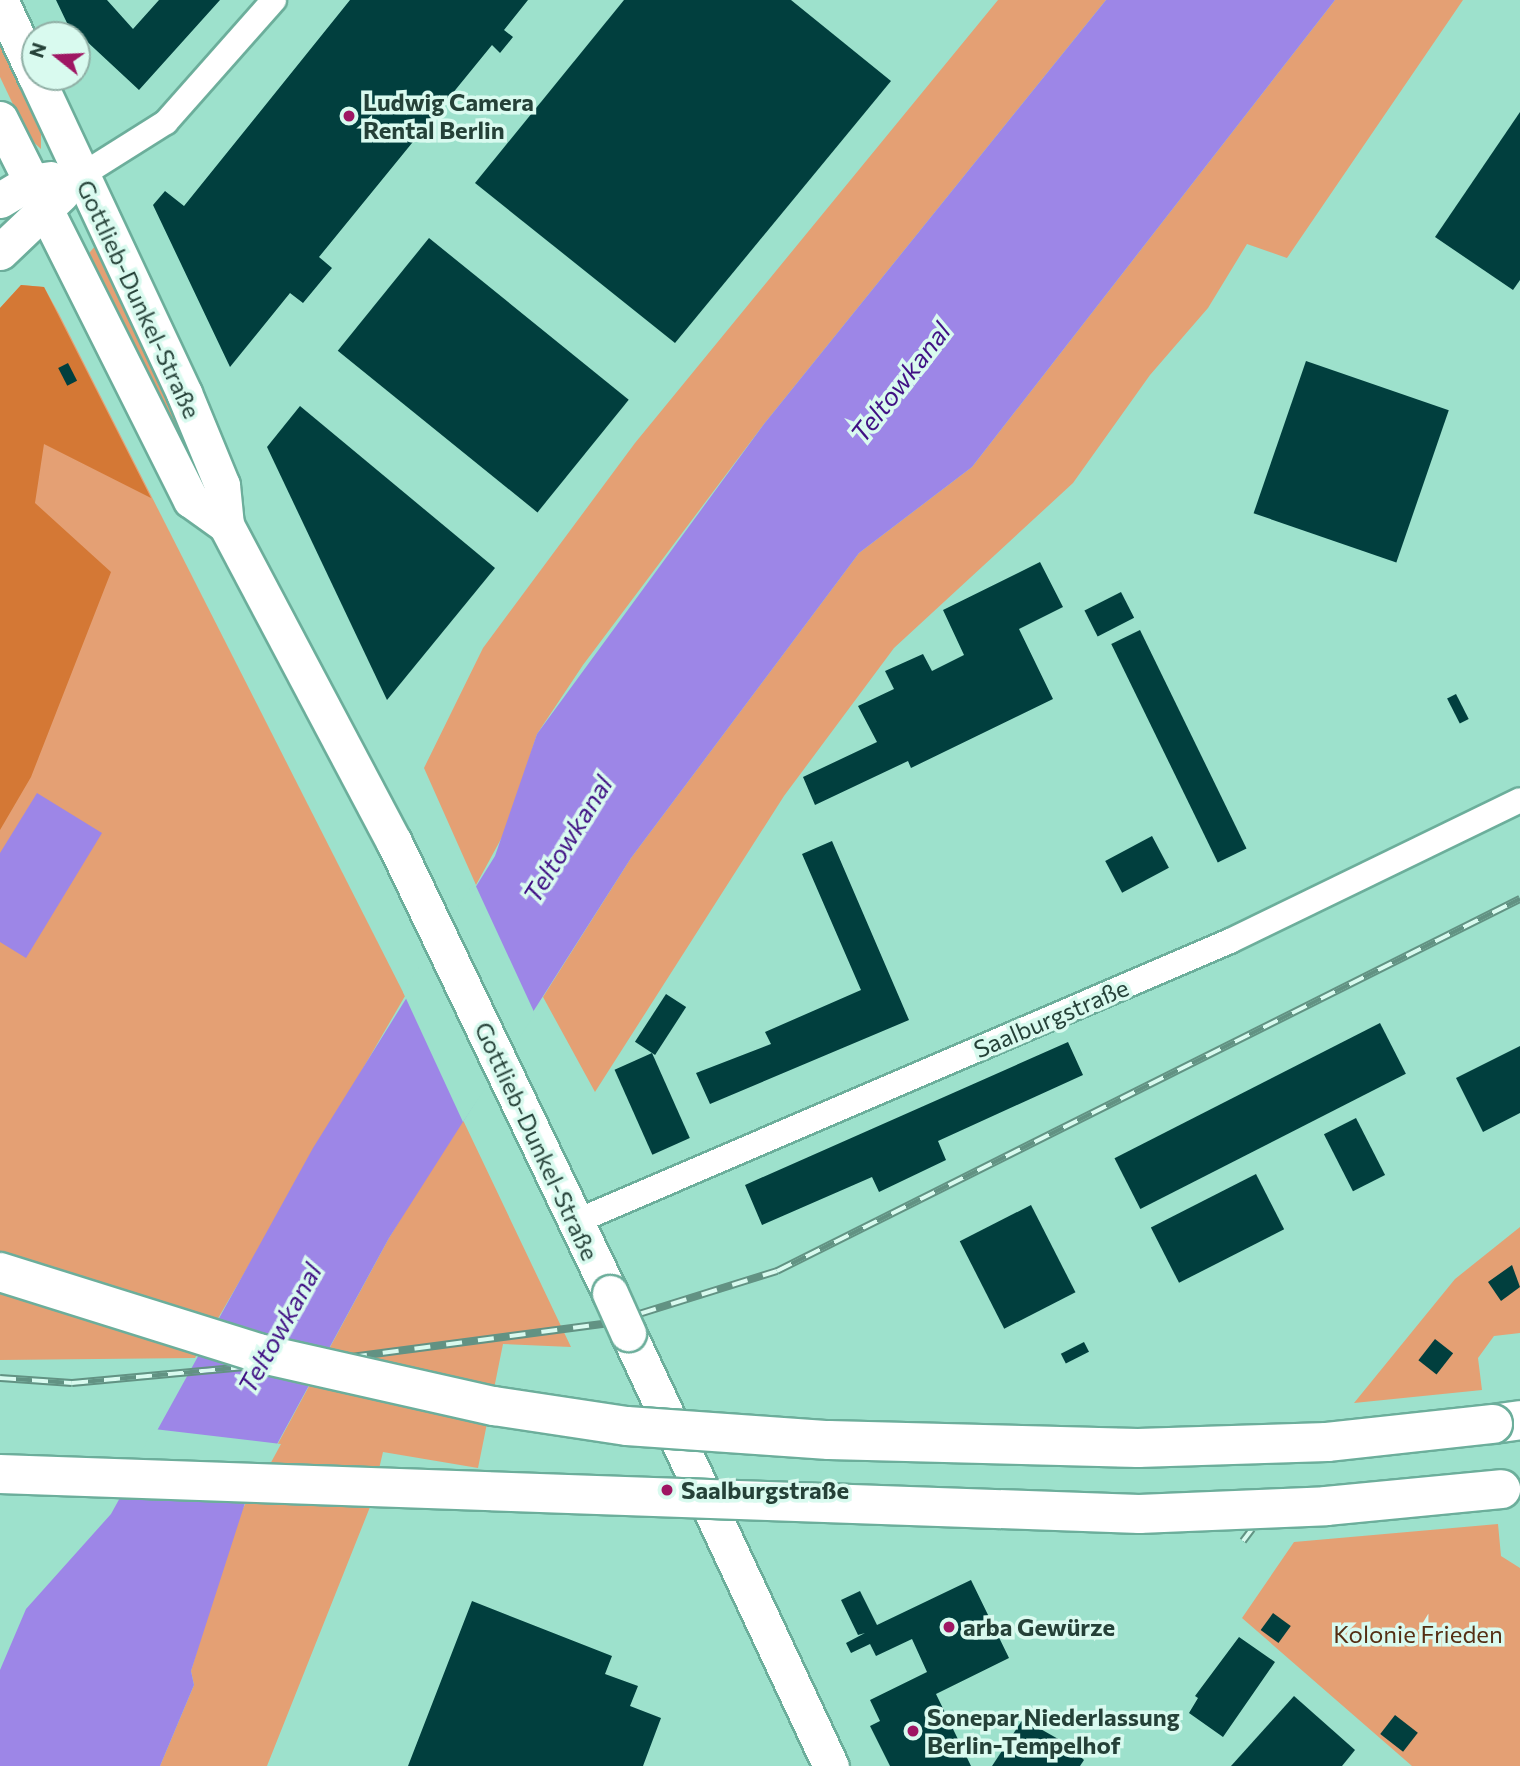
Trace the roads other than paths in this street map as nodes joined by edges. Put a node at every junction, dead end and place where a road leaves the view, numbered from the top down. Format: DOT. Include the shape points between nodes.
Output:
graph roads {
  1 [pos="0,0"];
  2 [pos="274,0"];
  3 [pos="21,44"];
  4 [pos="43,91"];
  5 [pos="0,119"];
  6 [pos="82,175"];
  7 [pos="37,195"];
  8 [pos="0,200"];
  9 [pos="0,252"];
  10 [pos="226,525"];
  11 [pos="1520,800"];
  12 [pos="575,1222"];
  13 [pos="0,1272"];
  14 [pos="1507,1422"];
  15 [pos="0,1474"];
  16 [pos="1510,1488"];
  17 [pos="831,1766"];
  1 -- 3 [label="street, Gottlieb-Dunkel-Straße"];
  2 -- 6 [label="street" via="166,122"];
  4 -- 6 [label="street, Gottlieb-Dunkel-Straße"];
  5 -- 7 [label="street, Gottlieb-Dunkel-Straße"];
  6 -- 7 [label="street"];
  6 -- 10 [label="street, Gottlieb-Dunkel-Straße" via="218,474"];
  7 -- 8 [label="street"];
  7 -- 9 [label="street"];
  7 -- 10 [label="street, Gottlieb-Dunkel-Straße" via="191,500"];
  10 -- 12 [label="street, Gottlieb-Dunkel-Straße" via="394,842"];
  11 -- 12 [label="street, Saalburgstraße" via="1230,941"];
  12 -- 17 [label="street, Gottlieb-Dunkel-Straße, bridge"];
  13 -- 14 [label="highway, bridge" via="258,1353 494,1406 627,1426 829,1440 1138,1448 1328,1442"];
  15 -- 16 [label="highway, bridge" via="1139,1514 1326,1506"];
}
